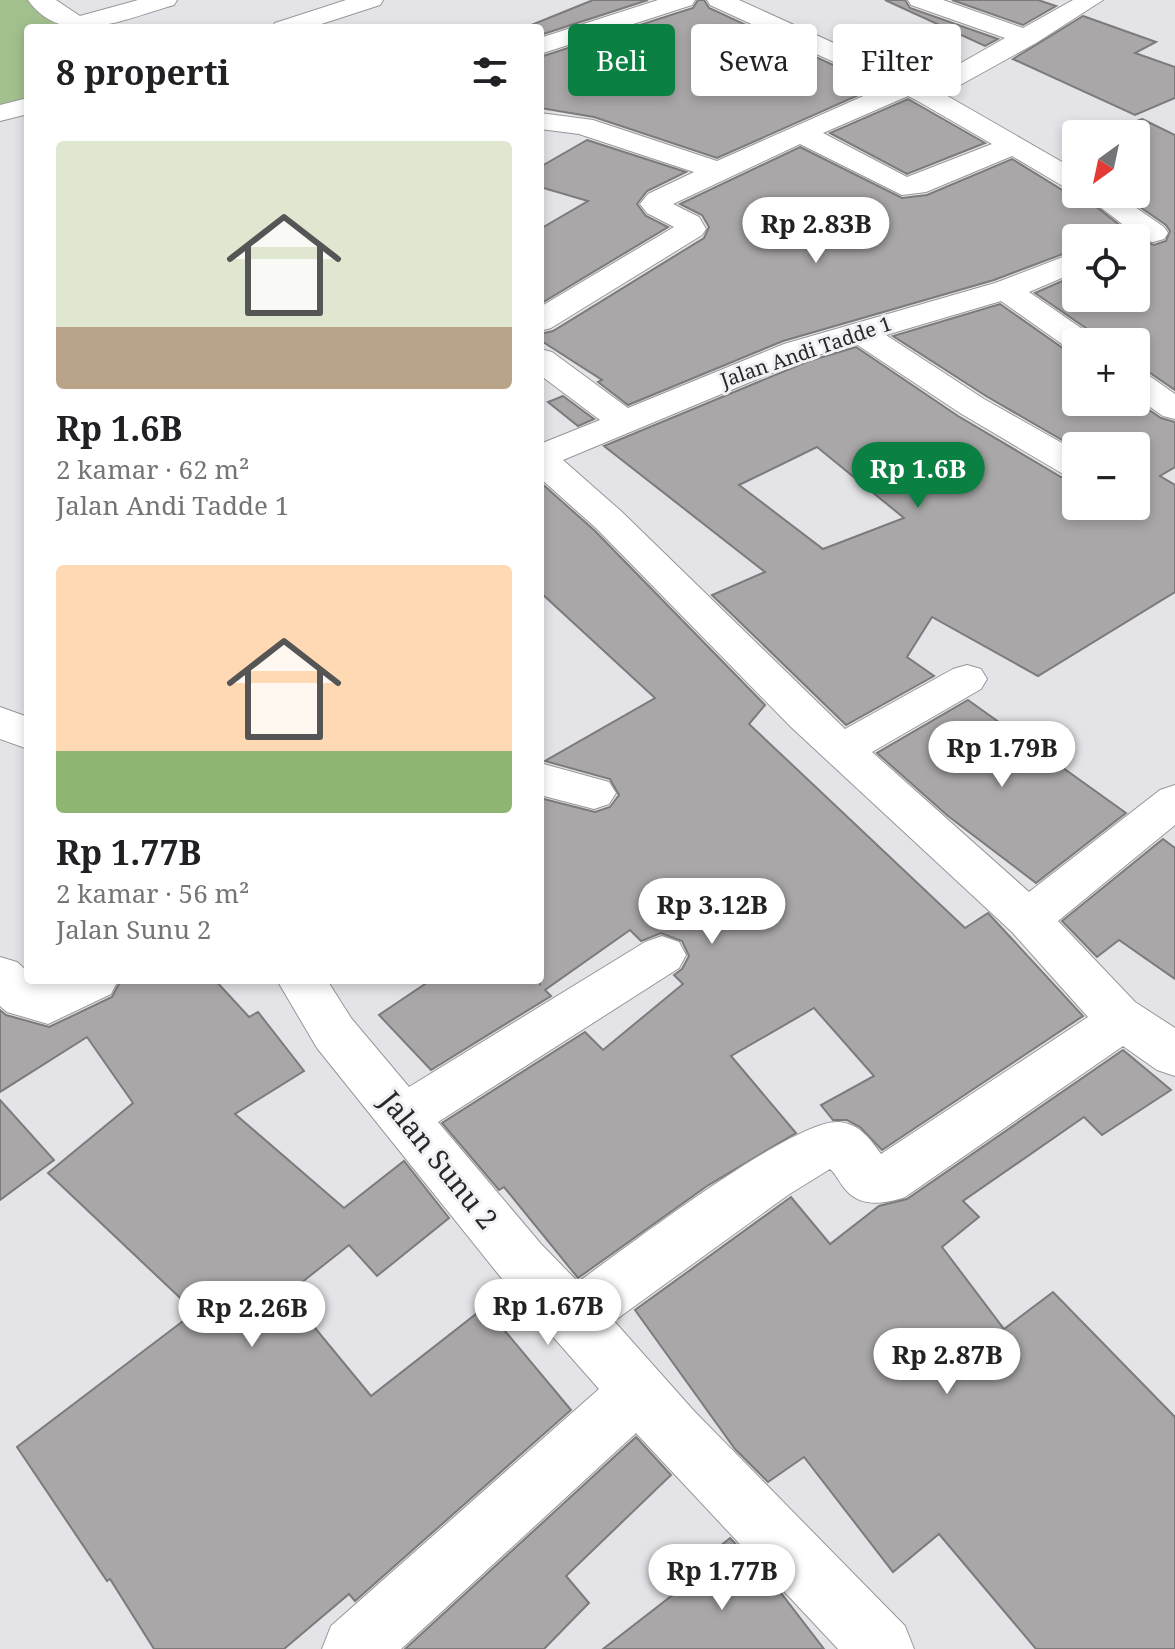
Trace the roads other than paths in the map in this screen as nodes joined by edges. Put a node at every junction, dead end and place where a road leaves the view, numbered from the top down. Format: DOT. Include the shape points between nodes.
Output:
graph roads {
  1 [pos="40,0"];
  2 [pos="165,0"];
  3 [pos="371,0"];
  4 [pos="683,0"];
  5 [pos="719,0"];
  6 [pos="920,0"];
  7 [pos="1091,0"];
  8 [pos="75,24"];
  9 [pos="89,24"];
  10 [pos="296,24"];
  11 [pos="1027,38"];
  12 [pos="544,45"];
  13 [pos="833,52"];
  14 [pos="961,69"];
  15 [pos="901,96"];
  16 [pos="928,96"];
  17 [pos="24,107"];
  18 [pos="0,113"];
  19 [pos="544,121"];
  20 [pos="801,133"];
  21 [pos="1014,145"];
  22 [pos="718,171"];
  23 [pos="1062,174"];
  24 [pos="1117,208"];
  25 [pos="1154,233"];
  26 [pos="1062,267"];
  27 [pos="1006,290"];
  28 [pos="544,319"];
  29 [pos="1062,329"];
  30 [pos="858,331"];
  31 [pos="544,362"];
  32 [pos="1150,392"];
  33 [pos="1175,409"];
  34 [pos="623,421"];
  35 [pos="544,456"];
  36 [pos="1062,458"];
  37 [pos="544,462"];
  38 [pos="967,679"];
  39 [pos="0,722"];
  40 [pos="24,732"];
  41 [pos="843,749"];
  42 [pos="544,780"];
  43 [pos="594,793"];
  44 [pos="1175,801"];
  45 [pos="1028,919"];
  46 [pos="662,955"];
  47 [pos="0,976"];
  48 [pos="86,984"];
  49 [pos="303,984"];
  50 [pos="1118,1016"];
  51 [pos="1175,1055"];
  52 [pos="403,1117"];
  53 [pos="574,1317"];
  54 [pos="639,1392"];
  55 [pos="354,1649"];
  56 [pos="882,1649"];
  1 -- 8 [label="street"];
  2 -- 9 [label="street"];
  3 -- 10 [label="street"];
  4 -- 12 [label="street"];
  5 -- 13 [label="street"];
  6 -- 11 [label="street"];
  7 -- 11 [label="street"];
  11 -- 14 [label="street"];
  15 -- 20 [label="street"];
  16 -- 21 [label="street"];
  17 -- 18 [label="street"];
  19 -- 22 [label="street" via="583,126"];
  20 -- 21 [label="street" via="902,186 916,186"];
  20 -- 22 [label="street"];
  21 -- 23 [label="street"];
  22 -- 28 [label="street" via="655,204 691,229"];
  24 -- 25 [label="street"];
  26 -- 27 [label="street, Jalan Andi Tadde 1"];
  27 -- 29 [label="street"];
  27 -- 30 [label="street, Jalan Andi Tadde 1"];
  30 -- 34 [label="street, Jalan Andi Tadde 1"];
  30 -- 36 [label="street"];
  31 -- 34 [label="street"];
  32 -- 33 [label="street"];
  34 -- 35 [label="street, Jalan Andi Tadde 1"];
  37 -- 41 [label="street"];
  38 -- 41 [label="street"];
  39 -- 40 [label="street"];
  41 -- 45 [label="street"];
  42 -- 43 [label="street"];
  44 -- 45 [label="street"];
  45 -- 50 [label="street"];
  46 -- 52 [label="street"];
  47 -- 48 [label="street" via="24,998 48,1004"];
  49 -- 52 [label="street, Jalan Sunu 2" via="334,1033"];
  50 -- 51 [label="street"];
  50 -- 53 [label="street" via="1105,1032 886,1180 865,1175 847,1148 821,1147"];
  52 -- 53 [label="street, Jalan Sunu 2"];
  53 -- 54 [label="street, Jalan Sunu 2"];
  54 -- 55 [label="street"];
  54 -- 56 [label="street, Jalan Sunu 2"];
}
